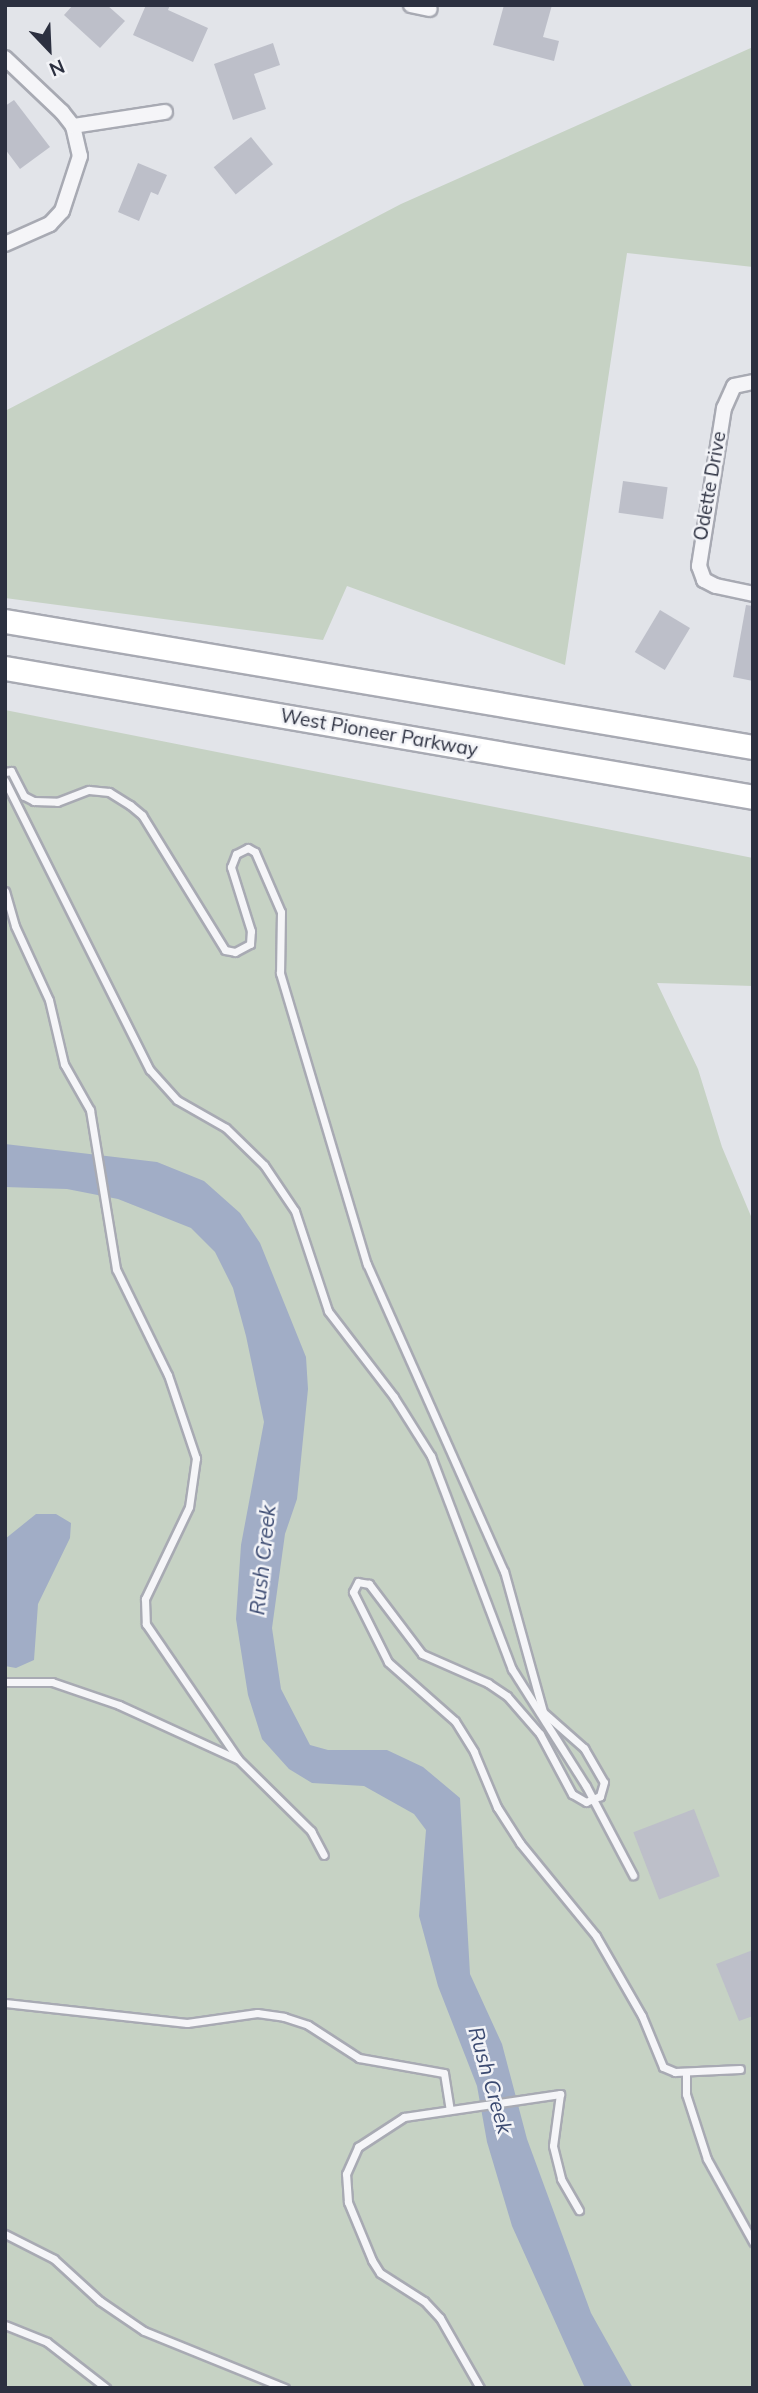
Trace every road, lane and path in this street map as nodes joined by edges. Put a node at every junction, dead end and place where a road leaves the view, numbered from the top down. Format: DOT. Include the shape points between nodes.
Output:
graph roads {
  1 [pos="411,5"];
  2 [pos="430,9"];
  3 [pos="5,58"];
  4 [pos="165,112"];
  5 [pos="73,126"];
  6 [pos="5,244"];
  7 [pos="753,382"];
  8 [pos="753,594"];
  9 [pos="5,621"];
  10 [pos="5,668"];
  11 [pos="753,747"];
  12 [pos="5,772"];
  13 [pos="5,781"];
  14 [pos="753,797"];
  15 [pos="5,891"];
  16 [pos="5,1682"];
  17 [pos="238,1759"];
  18 [pos="594,1801"];
  19 [pos="324,1855"];
  20 [pos="633,1875"];
  21 [pos="5,2003"];
  22 [pos="740,2069"];
  23 [pos="686,2072"];
  24 [pos="450,2110"];
  25 [pos="579,2210"];
  26 [pos="5,2234"];
  27 [pos="753,2242"];
  28 [pos="5,2325"];
  29 [pos="106,2388"];
  30 [pos="285,2388"];
  31 [pos="480,2388"];
  1 -- 2 [label="street"];
  3 -- 5 [label="street"];
  4 -- 5 [label="street"];
  5 -- 6 [label="street" via="80,156 62,211 50,224"];
  7 -- 8 [label="street, Odette Drive" via="734,386 724,408 699,566 704,580"];
  9 -- 11 [label="main road"];
  10 -- 14 [label="main road, West Pioneer Parkway"];
  12 -- 18 [label="lane" via="11,771 24,796 34,801 57,802 89,790 109,792 131,805 142,815 225,950 235,952 250,944 251,931 231,867 236,853 255,852 281,912 281,973 367,1264 503,1572 543,1712 578,1740 604,1782 603,1792"];
  13 -- 18 [label="lane" via="150,1070 177,1100 226,1128 264,1165 295,1211 328,1311 394,1397 431,1456 512,1669"];
  15 -- 17 [label="lane" via="15,926 49,1000 64,1064 91,1117 116,1269 168,1375 196,1458 189,1507 145,1599 146,1624 180,1681"];
  16 -- 17 [label="lane" via="63,1686 119,1705"];
  17 -- 19 [label="lane" via="310,1832"];
  18 -- 20 [label="lane"];
  18 -- 23 [label="lane" via="572,1794 540,1734 506,1696 488,1683 422,1654 369,1584 355,1584 353,1592 388,1661 455,1721 520,1843 596,1936 642,2015 663,2067"];
  21 -- 24 [label="lane" via="187,2023 257,2013 284,2017 307,2025 359,2058 444,2073"];
  22 -- 23 [label="lane"];
  23 -- 27 [label="lane" via="686,2094 707,2158"];
  24 -- 25 [label="lane" via="560,2094 553,2146 561,2179"];
  24 -- 31 [label="lane" via="404,2117 358,2147 346,2174 348,2202 380,2273 424,2301 440,2318"];
  26 -- 30 [label="lane" via="54,2259 100,2301 144,2331"];
  28 -- 29 [label="lane" via="47,2342"];
}
